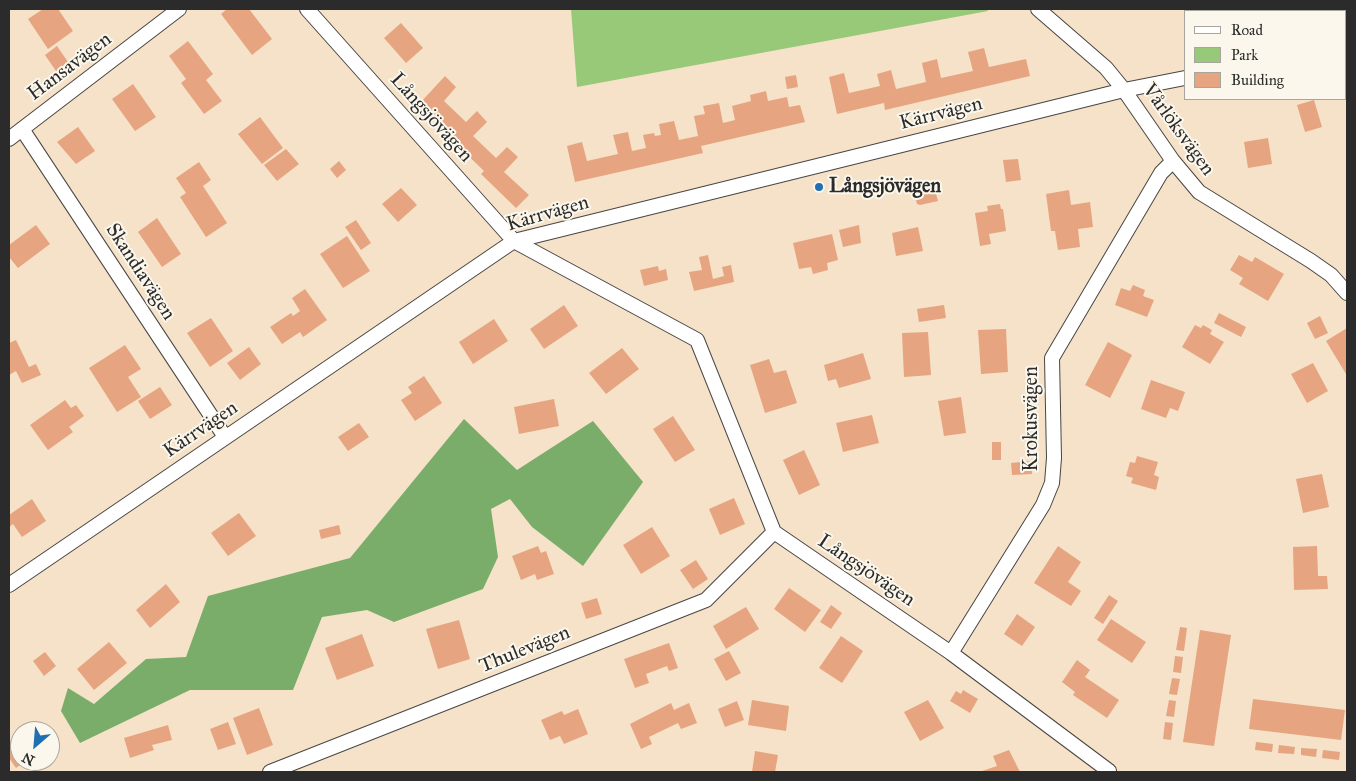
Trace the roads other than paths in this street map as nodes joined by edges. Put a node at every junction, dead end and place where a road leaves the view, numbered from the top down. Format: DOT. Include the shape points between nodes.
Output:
graph roads {
  1 [pos="179,9"];
  2 [pos="307,9"];
  3 [pos="1038,9"];
  4 [pos="1184,78"];
  5 [pos="1124,90"];
  6 [pos="22,130"];
  7 [pos="9,139"];
  8 [pos="1173,161"];
  9 [pos="514,241"];
  10 [pos="1347,293"];
  11 [pos="225,437"];
  12 [pos="774,532"];
  13 [pos="9,585"];
  14 [pos="951,653"];
  15 [pos="270,772"];
  16 [pos="1113,772"];
  1 -- 6 [label="street, Hansavägen"];
  2 -- 9 [label="street, Långsjövägen"];
  3 -- 5 [label="street, Vårlöksvägen" via="1106,68"];
  4 -- 5 [label="street, Kärrvägen"];
  5 -- 8 [label="street, Vårlöksvägen"];
  5 -- 9 [label="street, Kärrvägen"];
  6 -- 7 [label="street, Hansavägen"];
  6 -- 11 [label="street, Skandiavägen"];
  8 -- 10 [label="street, Vårlöksvägen" via="1199,192 1311,261 1331,275"];
  8 -- 14 [label="street, Krokusvägen" via="1161,174 1052,358 1052,483 1043,506"];
  9 -- 11 [label="street, Kärrvägen"];
  9 -- 12 [label="street, Långsjövägen" via="698,340"];
  11 -- 13 [label="street, Kärrvägen"];
  12 -- 14 [label="street, Långsjövägen"];
  12 -- 15 [label="street, Thulevägen" via="706,600"];
  14 -- 16 [label="street, Långsjövägen"];
}
